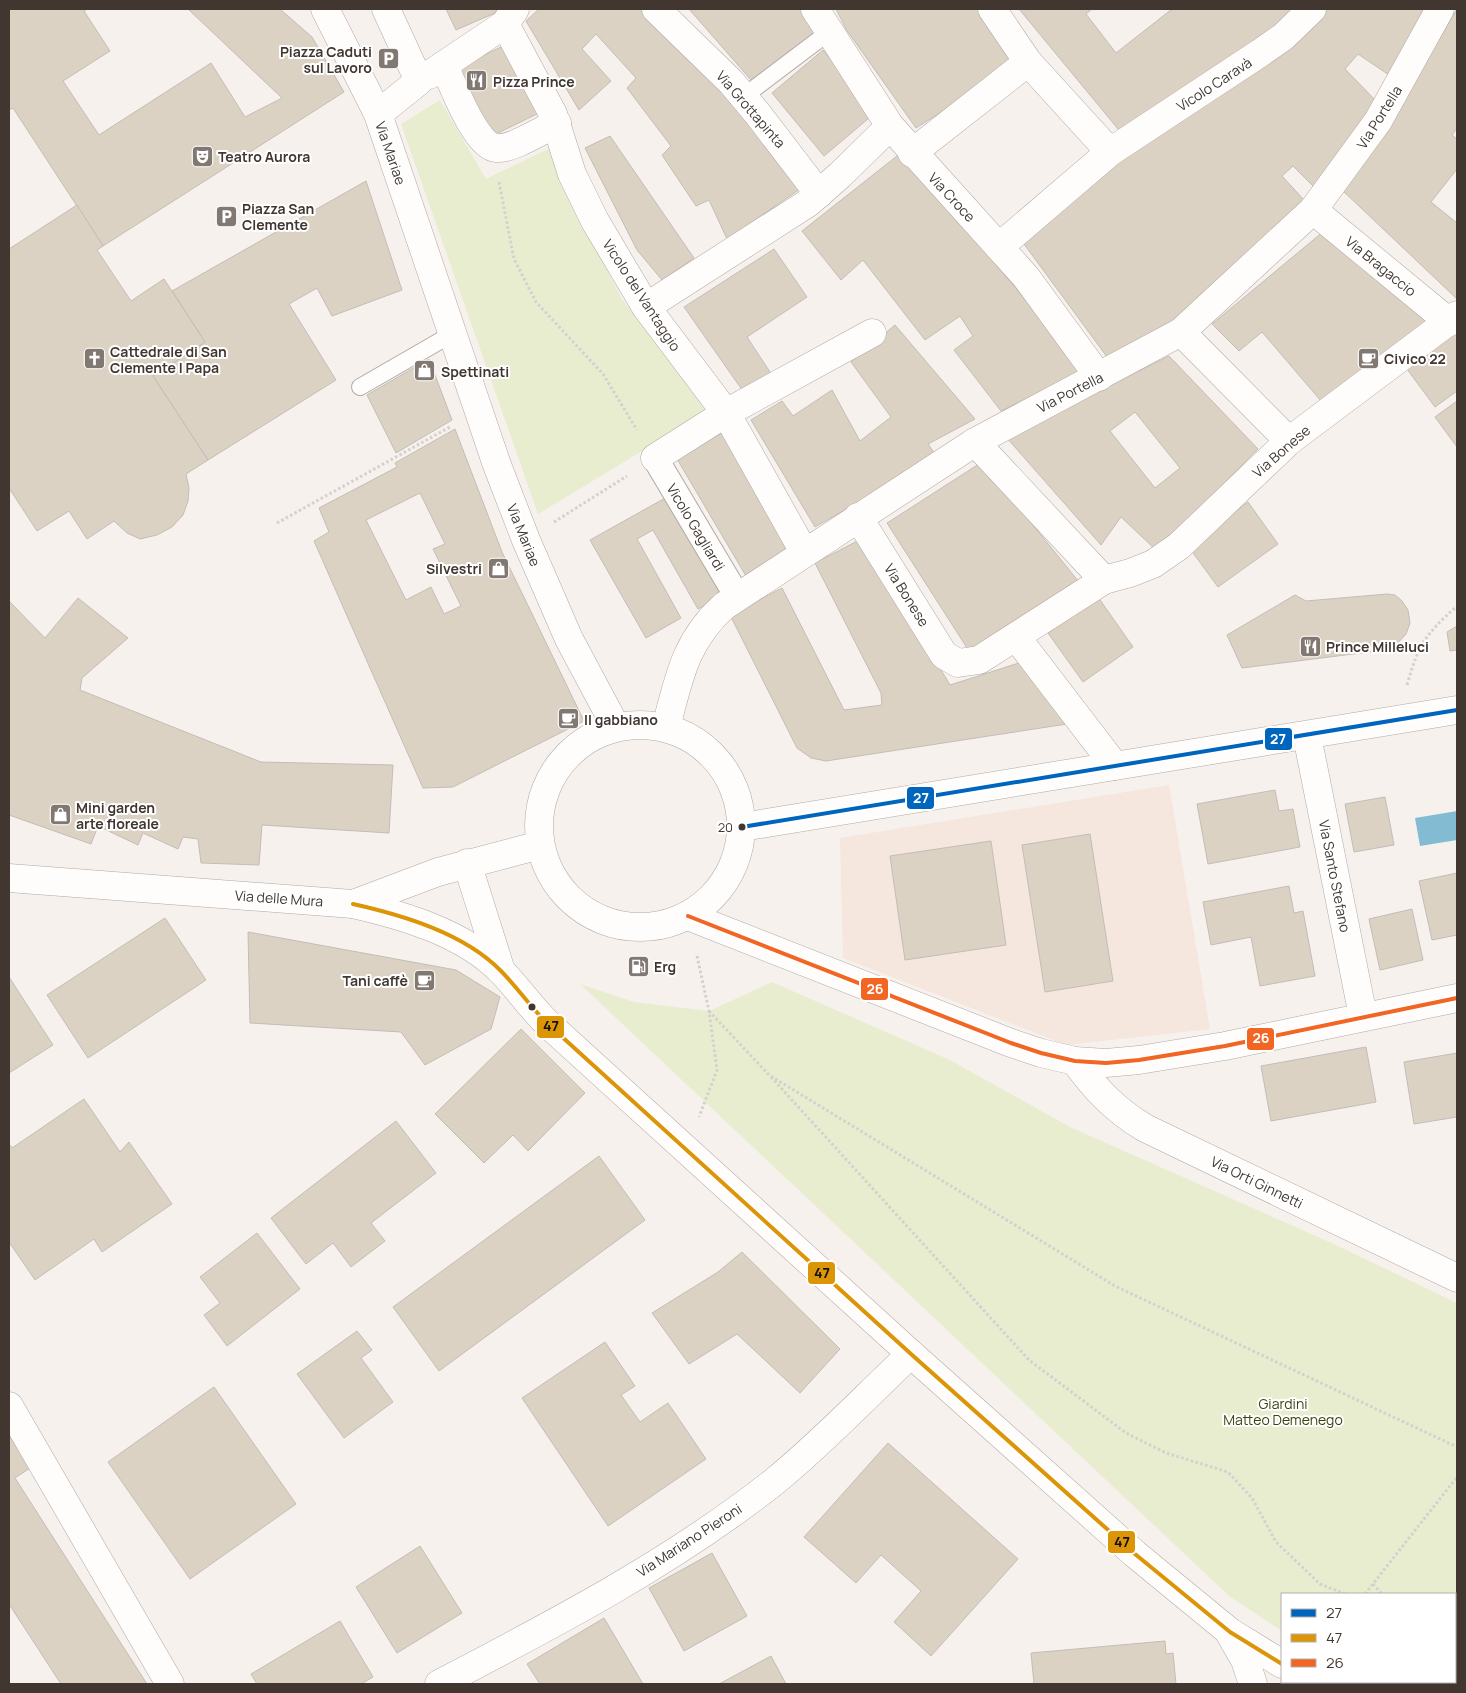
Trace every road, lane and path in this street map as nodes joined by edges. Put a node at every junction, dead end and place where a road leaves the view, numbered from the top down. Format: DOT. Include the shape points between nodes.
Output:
graph roads {
  1 [pos="325,9"];
  2 [pos="386,9"];
  3 [pos="656,9"];
  4 [pos="815,9"];
  5 [pos="992,9"];
  6 [pos="1312,9"];
  7 [pos="1440,9"];
  8 [pos="510,16"];
  9 [pos="830,32"];
  10 [pos="1028,62"];
  11 [pos="444,65"];
  12 [pos="419,81"];
  13 [pos="743,97"];
  14 [pos="378,114"];
  15 [pos="557,124"];
  16 [pos="890,126"];
  17 [pos="490,147"];
  18 [pos="1110,152"];
  19 [pos="912,153"];
  20 [pos="819,194"];
  21 [pos="1312,210"];
  22 [pos="998,247"];
  23 [pos="646,307"];
  24 [pos="1453,318"];
  25 [pos="1182,332"];
  26 [pos="872,333"];
  27 [pos="452,334"];
  28 [pos="1099,377"];
  29 [pos="360,387"];
  30 [pos="478,411"];
  31 [pos="726,413"];
  32 [pos="1289,441"];
  33 [pos="975,442"];
  34 [pos="655,458"];
  35 [pos="858,517"];
  36 [pos="277,523"];
  37 [pos="526,540"];
  38 [pos="804,552"];
  39 [pos="1104,580"];
  40 [pos="737,596"];
  41 [pos="1457,606"];
  42 [pos="1017,638"];
  43 [pos="1416,651"];
  44 [pos="1457,710"];
  45 [pos="616,727"];
  46 [pos="666,727"];
  47 [pos="1307,736"];
  48 [pos="1114,766"];
  49 [pos="742,827"];
  50 [pos="540,845"];
  51 [pos="468,864"];
  52 [pos="9,878"];
  53 [pos="353,904"];
  54 [pos="688,916"];
  55 [pos="501,970"];
  56 [pos="1457,998"];
  57 [pos="709,1011"];
  58 [pos="1362,1016"];
  59 [pos="1076,1061"];
  60 [pos="769,1075"];
  61 [pos="687,1151"];
  62 [pos="1457,1278"];
  63 [pos="911,1354"];
  64 [pos="9,1406"];
  65 [pos="1457,1446"];
  66 [pos="1457,1477"];
  67 [pos="1373,1584"];
  68 [pos="1342,1593"];
  69 [pos="1366,1593"];
  70 [pos="1381,1593"];
  71 [pos="1230,1632"];
  72 [pos="1281,1663"];
  73 [pos="170,1684"];
  74 [pos="439,1684"];
  75 [pos="1253,1684"];
  1 -- 14 [label="street"];
  2 -- 12 [label="street"];
  3 -- 13 [label="street, Via Grottapinta"];
  4 -- 9 [label="street, Via Croce"];
  5 -- 10 [label="street"];
  6 -- 18 [label="street, Vicolo Caravà" via="1283,37"];
  7 -- 21 [label="street, Via Portella" via="1378,121"];
  8 -- 11 [label="street"];
  8 -- 15 [label="street, Vicolo del Vantaggio"];
  9 -- 13 [label="lane"];
  9 -- 16 [label="street, Via Croce"];
  10 -- 18 [label="street"];
  10 -- 19 [label="street"];
  11 -- 12 [label="street"];
  11 -- 17 [label="street" via="476,133"];
  12 -- 14 [label="street"];
  13 -- 20 [label="street, Via Grottapinta"];
  14 -- 27 [label="street, Via Mariae"];
  15 -- 17 [label="street" via="509,146"];
  15 -- 23 [label="street, Vicolo del Vantaggio" via="582,198"];
  16 -- 19 [label="street, Via Croce"];
  16 -- 20 [label="street"];
  17 -- 34 [label="path" via="514,259 536,302 603,374"];
  18 -- 22 [label="street, Vicolo Caravà"];
  19 -- 22 [label="street, Via Croce"];
  20 -- 23 [label="street"];
  21 -- 24 [label="street, Via Bragaccio"];
  21 -- 25 [label="street, Via Portella"];
  22 -- 28 [label="street, Via Croce" via="1040,294"];
  23 -- 31 [label="street, Vicolo del Vantaggio"];
  24 -- 32 [label="street, Via Bonese"];
  25 -- 28 [label="street, Via Portella"];
  25 -- 32 [label="street"];
  26 -- 31 [label="street"];
  27 -- 29 [label="lane"];
  27 -- 30 [label="street, Via Mariae"];
  28 -- 33 [label="street, Via Portella"];
  30 -- 36 [label="path"];
  30 -- 37 [label="street, Via Mariae"];
  31 -- 34 [label="street"];
  31 -- 38 [label="street, Vicolo del Vantaggio"];
  32 -- 39 [label="street, Via Bonese" via="1171,552 1130,574"];
  33 -- 35 [label="street, Via Portella"];
  33 -- 39 [label="street"];
  34 -- 37 [label="path"];
  34 -- 40 [label="street, Vicolo Gagliardi"];
  35 -- 38 [label="street, Via Portella"];
  35 -- 42 [label="street, Via Bonese" via="944,655 958,663 968,663"];
  37 -- 45 [label="street, Via Mariae" via="569,638"];
  38 -- 40 [label="street, Via Portella"];
  39 -- 42 [label="street, Via Bonese"];
  40 -- 46 [label="street, Via Portella" via="711,618 694,641 682,668"];
  41 -- 43 [label="path" via="1432,628"];
  42 -- 48 [label="street"];
  44 -- 47 [label="street"];
  45 -- 46 [label="street" via="641,723"];
  45 -- 50 [label="street" via="592,736 571,751 554,771 543,794 538,819"];
  46 -- 49 [label="street" via="691,737 718,761 739,800"];
  47 -- 48 [label="street"];
  47 -- 58 [label="street, Via Santo Stefano"];
  48 -- 49 [label="street"];
  49 -- 54 [label="street" via="738,854 727,879 710,900"];
  50 -- 51 [label="street, Via delle Mura"];
  50 -- 54 [label="street" via="551,875 571,900 596,918 634,927 658,926"];
  51 -- 53 [label="street, Via delle Mura"];
  51 -- 55 [label="street"];
  52 -- 53 [label="street, Via delle Mura"];
  53 -- 55 [label="street" via="409,918 433,928 459,941"];
  54 -- 57 [label="path"];
  54 -- 59 [label="street" via="1011,1043"];
  55 -- 61 [label="street" via="539,1015"];
  56 -- 58 [label="street"];
  57 -- 60 [label="path"];
  57 -- 61 [label="path" via="717,1070"];
  58 -- 59 [label="street" via="1175,1055 1106,1063"];
  59 -- 62 [label="street, Via Orti Ginnetti" via="1112,1106 1145,1128"];
  60 -- 65 [label="path" via="1115,1286"];
  60 -- 68 [label="path" via="1029,1360 1126,1433 1166,1452 1228,1472 1252,1498 1276,1542 1320,1584"];
  61 -- 63 [label="street"];
  63 -- 71 [label="street" via="1135,1554"];
  63 -- 74 [label="street, Via Mariano Pieroni" via="789,1468 727,1516 567,1616"];
  64 -- 73 [label="street"];
  66 -- 67 [label="path"];
  67 -- 69 [label="path"];
  67 -- 70 [label="path"];
  71 -- 72 [label="street"];
  71 -- 75 [label="street"];
}
